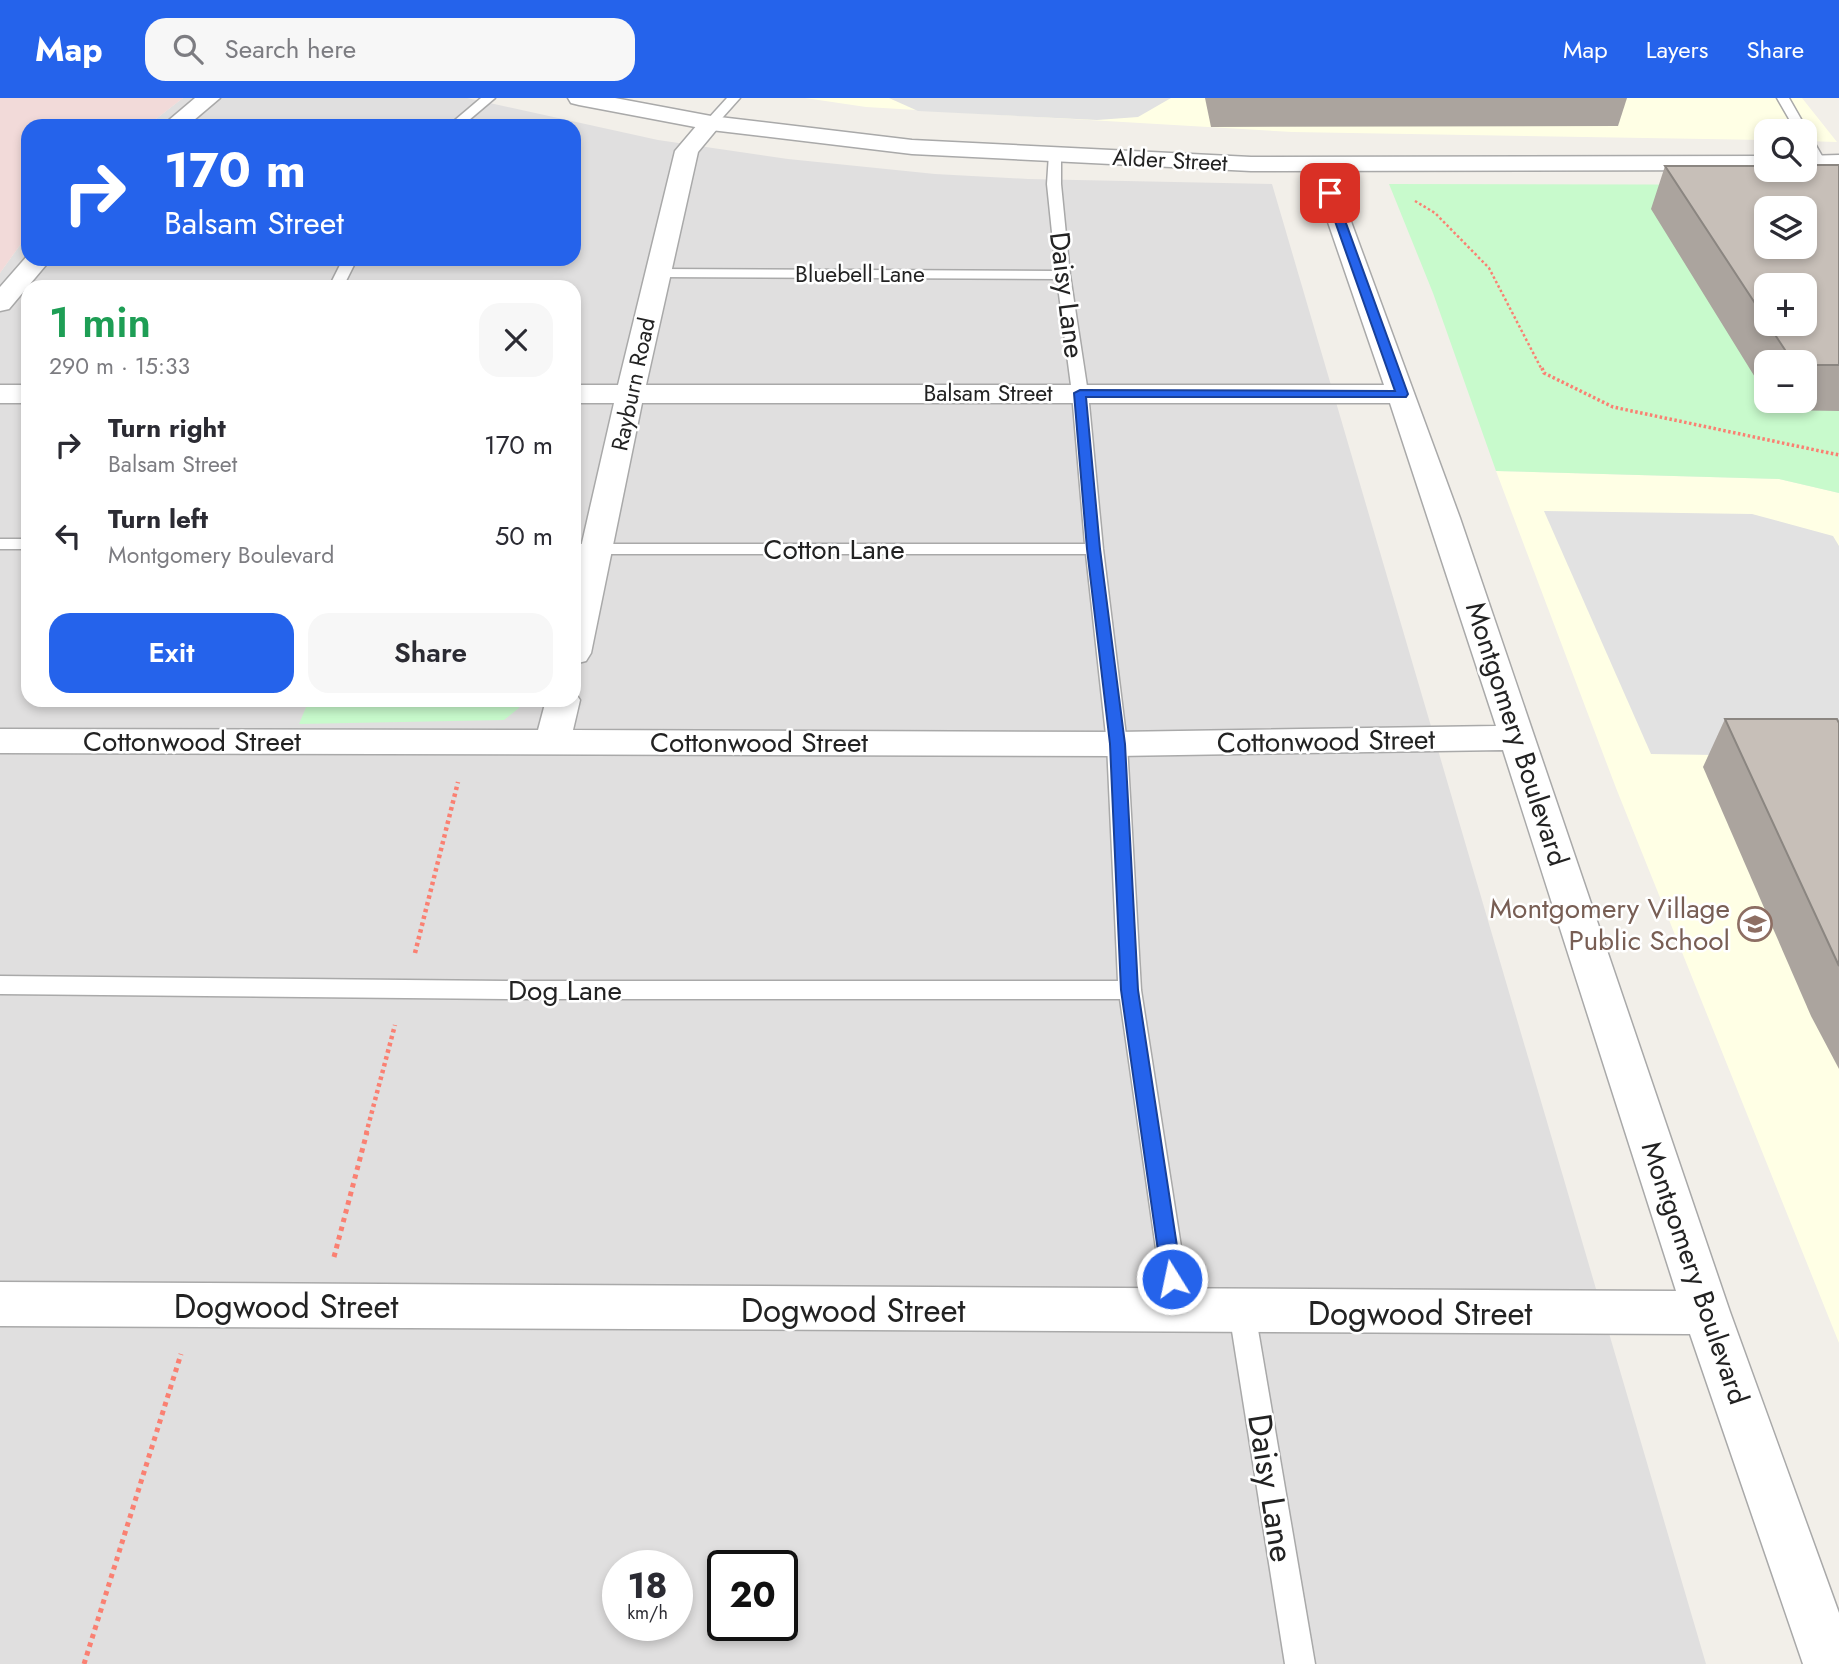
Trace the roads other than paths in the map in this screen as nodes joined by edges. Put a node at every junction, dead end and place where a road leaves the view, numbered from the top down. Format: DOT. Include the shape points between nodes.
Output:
graph roads {
  1 [pos="209,98"];
  2 [pos="489,98"];
  3 [pos="579,98"];
  4 [pos="734,98"];
  5 [pos="1783,98"];
  6 [pos="182,119"];
  7 [pos="463,119"];
  8 [pos="1795,119"];
  9 [pos="711,123"];
  10 [pos="1055,154"];
  11 [pos="1754,163"];
  12 [pos="1320,164"];
  13 [pos="32,266"];
  14 [pos="658,273"];
  15 [pos="1063,275"];
  16 [pos="0,303"];
  17 [pos="1080,393"];
  18 [pos="0,394"];
  19 [pos="21,394"];
  20 [pos="581,394"];
  21 [pos="630,394"];
  22 [pos="1402,394"];
  23 [pos="0,544"];
  24 [pos="21,544"];
  25 [pos="586,549"];
  26 [pos="1094,549"];
  27 [pos="581,592"];
  28 [pos="561,707"];
  29 [pos="1518,738"];
  30 [pos="0,741"];
  31 [pos="553,741"];
  32 [pos="1117,744"];
  33 [pos="0,985"];
  34 [pos="1130,990"];
  35 [pos="0,1304"];
  36 [pos="1178,1311"];
  37 [pos="1242,1312"];
  38 [pos="1706,1312"];
  39 [pos="1300,1664"];
  40 [pos="1830,1664"];
  1 -- 6 [label="street"];
  2 -- 7 [label="lane"];
  3 -- 9 [label="street, Alder Street"];
  4 -- 9 [label="lane"];
  5 -- 8 [label="lane"];
  9 -- 10 [label="street, Alder Street" via="912,147"];
  9 -- 14 [label="street, Rayburn Road" via="687,150"];
  10 -- 12 [label="street, Alder Street"];
  10 -- 15 [label="lane, Daisy Lane"];
  11 -- 12 [label="street, Alder Street"];
  12 -- 22 [label="street, Montgomery Boulevard"];
  13 -- 16 [label="street"];
  14 -- 15 [label="lane, Bluebell Lane"];
  14 -- 21 [label="street, Rayburn Road"];
  15 -- 17 [label="lane, Daisy Lane"];
  17 -- 21 [label="street, Balsam Street"];
  17 -- 22 [label="street, Balsam Street"];
  17 -- 26 [label="lane, Daisy Lane"];
  18 -- 19 [label="street"];
  20 -- 21 [label="street, Balsam Street"];
  21 -- 25 [label="street, Rayburn Road"];
  22 -- 29 [label="street, Montgomery Boulevard"];
  23 -- 24 [label="lane"];
  25 -- 26 [label="lane, Cotton Lane"];
  25 -- 27 [label="street, Rayburn Road"];
  26 -- 32 [label="lane, Daisy Lane"];
  28 -- 31 [label="street"];
  29 -- 32 [label="street, Cottonwood Street"];
  29 -- 38 [label="street, Montgomery Boulevard"];
  30 -- 31 [label="street, Cottonwood Street"];
  31 -- 32 [label="street, Cottonwood Street"];
  32 -- 34 [label="lane, Daisy Lane"];
  33 -- 34 [label="lane, Dog Lane"];
  34 -- 36 [label="lane, Daisy Lane"];
  35 -- 36 [label="street, Dogwood Street"];
  36 -- 37 [label="street, Dogwood Street"];
  37 -- 38 [label="street, Dogwood Street"];
  37 -- 39 [label="lane, Daisy Lane"];
  38 -- 40 [label="street, Montgomery Boulevard"];
}
